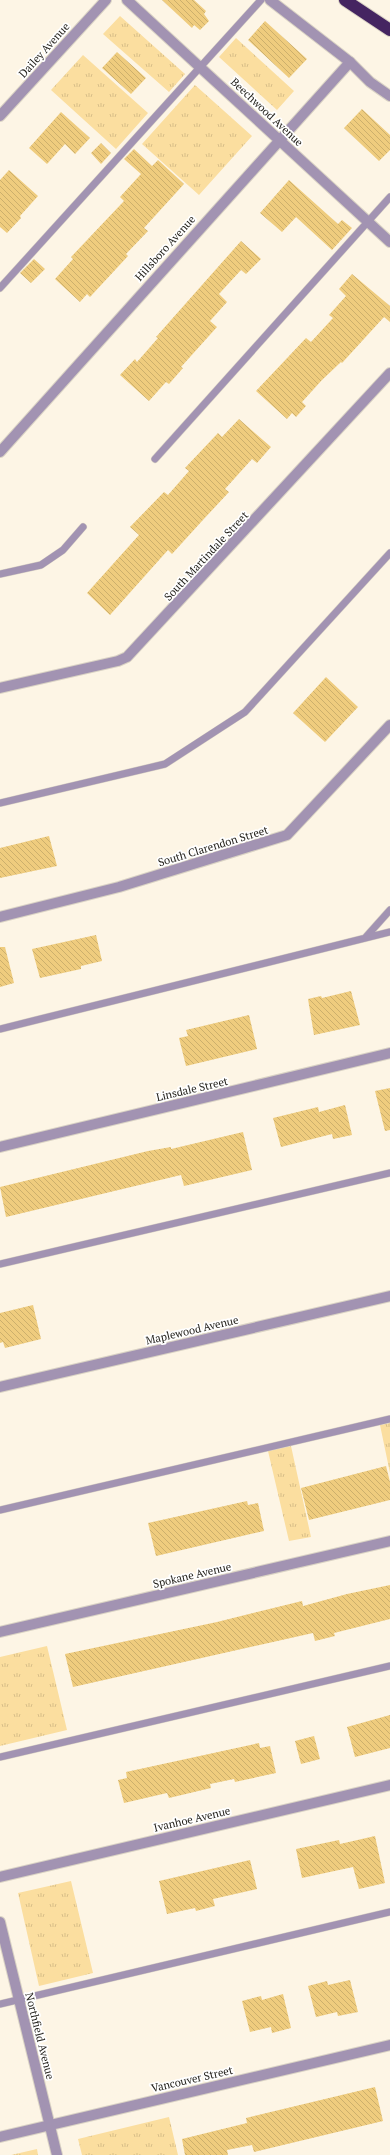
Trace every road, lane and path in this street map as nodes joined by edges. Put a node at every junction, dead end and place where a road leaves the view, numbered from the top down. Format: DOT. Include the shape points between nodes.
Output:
graph roads {
  1 [pos="106,0"];
  2 [pos="127,0"];
  3 [pos="261,0"];
  4 [pos="270,0"];
  5 [pos="344,0"];
  6 [pos="390,30"];
  7 [pos="350,62"];
  8 [pos="201,68"];
  9 [pos="390,96"];
  10 [pos="0,116"];
  11 [pos="279,140"];
  12 [pos="390,197"];
  13 [pos="368,222"];
  14 [pos="390,242"];
  15 [pos="0,288"];
  16 [pos="390,373"];
  17 [pos="0,452"];
  18 [pos="155,459"];
  19 [pos="83,527"];
  20 [pos="390,553"];
  21 [pos="0,574"];
  22 [pos="0,688"];
  23 [pos="390,725"];
  24 [pos="0,803"];
  25 [pos="390,910"];
  26 [pos="0,917"];
  27 [pos="390,932"];
  28 [pos="365,938"];
  29 [pos="0,1029"];
  30 [pos="390,1053"];
  31 [pos="0,1147"];
  32 [pos="390,1173"];
  33 [pos="0,1264"];
  34 [pos="390,1296"];
  35 [pos="0,1387"];
  36 [pos="390,1419"];
  37 [pos="0,1510"];
  38 [pos="390,1541"];
  39 [pos="0,1632"];
  40 [pos="390,1666"];
  41 [pos="0,1757"];
  42 [pos="390,1785"];
  43 [pos="0,1877"];
  44 [pos="390,1912"];
  45 [pos="0,1922"];
  46 [pos="19,2000"];
  47 [pos="0,2004"];
  48 [pos="390,2045"];
  49 [pos="50,2126"];
  50 [pos="0,2137"];
  51 [pos="57,2155"];
  1 -- 10 [label="street, Dailey Avenue"];
  2 -- 8 [label="street, Beechwood Avenue"];
  3 -- 8 [label="lane"];
  4 -- 7 [label="street"];
  5 -- 6 [label="highway"];
  7 -- 9 [label="street" via="370,82"];
  7 -- 11 [label="street, Hillsboro Avenue"];
  8 -- 11 [label="street, Beechwood Avenue"];
  8 -- 15 [label="lane"];
  11 -- 13 [label="street, Beechwood Avenue"];
  11 -- 17 [label="street, Hillsboro Avenue"];
  12 -- 13 [label="lane"];
  13 -- 14 [label="street, Beechwood Avenue"];
  13 -- 18 [label="lane"];
  16 -- 22 [label="street, South Martindale Street" via="128,657"];
  19 -- 21 [label="lane" via="63,550 41,565"];
  20 -- 24 [label="lane" via="245,712 165,764"];
  23 -- 26 [label="street, South Clarendon Street" via="287,835 119,887"];
  25 -- 28 [label="lane"];
  27 -- 28 [label="lane"];
  28 -- 29 [label="lane"];
  30 -- 31 [label="street, Linsdale Street"];
  32 -- 33 [label="lane"];
  34 -- 35 [label="street, Maplewood Avenue"];
  36 -- 37 [label="lane"];
  38 -- 39 [label="street, Spokane Avenue"];
  40 -- 41 [label="lane"];
  42 -- 43 [label="street, Ivanhoe Avenue"];
  44 -- 46 [label="lane"];
  45 -- 46 [label="street, Northfield Avenue"];
  46 -- 47 [label="lane"];
  46 -- 49 [label="street, Northfield Avenue"];
  48 -- 49 [label="street, Vancouver Street"];
  49 -- 50 [label="street, Vancouver Street"];
  49 -- 51 [label="street, Northfield Avenue"];
}
